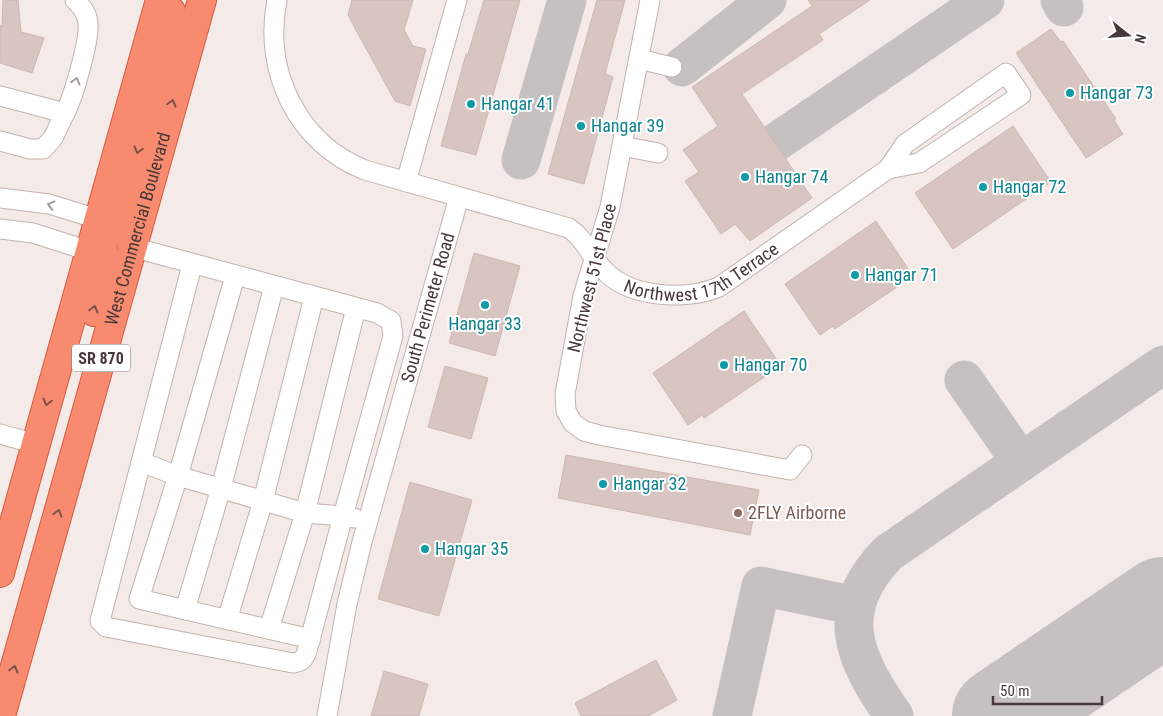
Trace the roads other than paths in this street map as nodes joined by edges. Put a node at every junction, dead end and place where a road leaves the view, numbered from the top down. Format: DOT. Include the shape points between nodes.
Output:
graph roads {
  1 [pos="76,0"];
  2 [pos="160,0"];
  3 [pos="170,0"];
  4 [pos="192,0"];
  5 [pos="202,0"];
  6 [pos="277,0"];
  7 [pos="457,0"];
  8 [pos="650,0"];
  9 [pos="191,39"];
  10 [pos="639,59"];
  11 [pos="672,67"];
  12 [pos="0,96"];
  13 [pos="64,113"];
  14 [pos="0,141"];
  15 [pos="622,146"];
  16 [pos="658,153"];
  17 [pos="888,169"];
  18 [pos="406,182"];
  19 [pos="459,197"];
  20 [pos="0,198"];
  21 [pos="98,219"];
  22 [pos="0,229"];
  23 [pos="132,247"];
  24 [pos="89,251"];
  25 [pos="595,258"];
  26 [pos="192,265"];
  27 [pos="235,276"];
  28 [pos="274,286"];
  29 [pos="314,297"];
  30 [pos="356,308"];
  31 [pos="0,434"];
  32 [pos="36,444"];
  33 [pos="802,455"];
  34 [pos="72,461"];
  35 [pos="141,462"];
  36 [pos="178,476"];
  37 [pos="221,488"];
  38 [pos="263,501"];
  39 [pos="305,513"];
  40 [pos="343,516"];
  41 [pos="367,521"];
  42 [pos="0,572"];
  43 [pos="185,610"];
  44 [pos="227,620"];
  45 [pos="269,629"];
  46 [pos="310,638"];
  47 [pos="1,716"];
  48 [pos="328,716"];
  13 -- 1 [label="street, one-way" via="71,99 88,36 84,8"];
  2 -- 21 [label="highway, SR 870"];
  3 -- 23 [label="highway, one-way" via="164,58 124,200 123,218"];
  4 -- 9 [label="highway"];
  5 -- 9 [label="highway, West Commercial Boulevard / SR 870"];
  6 -- 18 [label="street" via="273,30 277,65 286,94 300,120 348,162"];
  7 -- 18 [label="street"];
  8 -- 10 [label="street, Northwest 51st Place"];
  23 -- 9 [label="highway, West Commercial Boulevard / SR 870, one-way"];
  10 -- 11 [label="street"];
  10 -- 15 [label="street, Northwest 51st Place"];
  12 -- 13 [label="street"];
  13 -- 14 [label="street" via="53,138 43,149"];
  15 -- 16 [label="street"];
  15 -- 25 [label="street, Northwest 51st Place" via="610,207"];
  17 -- 17 [label="street" via="919,163 1021,95 1006,73 905,144"];
  17 -- 25 [label="street, Northwest 17th Terrace" via="728,282 709,291 681,294 638,290 613,279"];
  18 -- 19 [label="street"];
  19 -- 25 [label="street, Northwest 17th Terrace" via="569,228"];
  19 -- 41 [label="street, South Perimeter Road"];
  21 -- 20 [label="street, one-way" via="49,204"];
  21 -- 24 [label="highway, SR 870"];
  34 -- 21 [label="highway, one-way" via="77,376 105,270"];
  22 -- 24 [label="street" via="33,233"];
  23 -- 26 [label="street"];
  23 -- 34 [label="highway, West Commercial Boulevard / SR 870"];
  24 -- 32 [label="highway, SR 870, one-way"];
  25 -- 33 [label="street, Northwest 51st Place" via="583,296 566,389 566,411 573,424 592,434 790,470"];
  26 -- 27 [label="street"];
  26 -- 35 [label="street"];
  27 -- 28 [label="street"];
  27 -- 36 [label="street"];
  28 -- 29 [label="street"];
  28 -- 37 [label="street"];
  29 -- 30 [label="street"];
  29 -- 38 [label="street"];
  30 -- 39 [label="street"];
  30 -- 40 [label="street" via="386,317 394,328"];
  31 -- 32 [label="street"];
  32 -- 42 [label="highway, SR 870"];
  47 -- 34 [label="highway, West Commercial Boulevard / SR 870, one-way"];
  35 -- 36 [label="street"];
  35 -- 46 [label="street" via="100,617 102,624 293,663 304,658"];
  36 -- 37 [label="street"];
  36 -- 43 [label="street" via="139,599"];
  37 -- 38 [label="street"];
  37 -- 43 [label="street"];
  38 -- 39 [label="street"];
  38 -- 44 [label="street"];
  39 -- 40 [label="street"];
  39 -- 45 [label="street"];
  40 -- 41 [label="street"];
  40 -- 46 [label="street"];
  41 -- 48 [label="street, South Perimeter Road" via="349,597"];
  43 -- 44 [label="street"];
  44 -- 45 [label="street"];
  45 -- 46 [label="street"];
}
